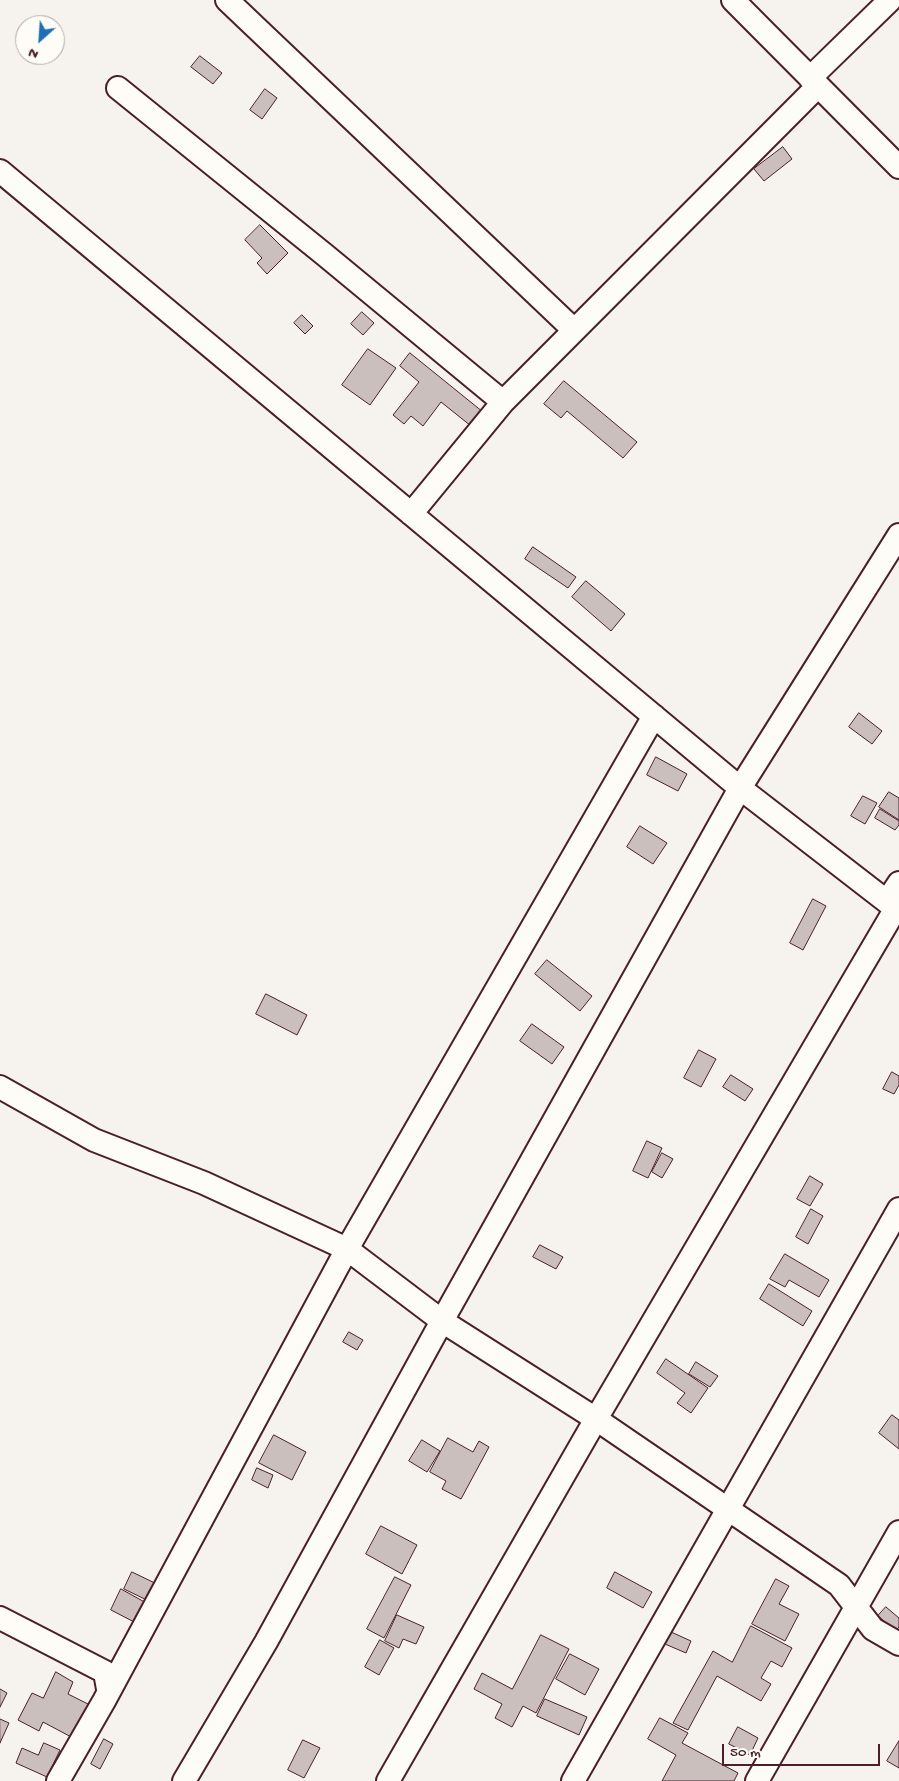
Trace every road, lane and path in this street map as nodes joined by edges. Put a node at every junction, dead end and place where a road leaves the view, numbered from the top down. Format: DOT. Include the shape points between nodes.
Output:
graph roads {
  1 [pos="227,0"];
  2 [pos="734,0"];
  3 [pos="890,0"];
  4 [pos="814,82"];
  5 [pos="118,88"];
  6 [pos="899,167"];
  7 [pos="0,171"];
  8 [pos="574,330"];
  9 [pos="503,402"];
  10 [pos="411,514"];
  11 [pos="899,535"];
  12 [pos="654,716"];
  13 [pos="740,788"];
  14 [pos="899,883"];
  15 [pos="894,907"];
  16 [pos="0,1087"];
  17 [pos="899,1209"];
  18 [pos="347,1249"];
  19 [pos="442,1321"];
  20 [pos="596,1419"];
  21 [pos="729,1509"];
  22 [pos="899,1532"];
  23 [pos="856,1607"];
  24 [pos="0,1618"];
  25 [pos="899,1644"];
  26 [pos="108,1689"];
  27 [pos="58,1781"];
  28 [pos="184,1781"];
  29 [pos="388,1781"];
  30 [pos="573,1781"];
  31 [pos="757,1781"];
  1 -- 8 [label="street"];
  2 -- 4 [label="street"];
  3 -- 4 [label="street"];
  4 -- 6 [label="street"];
  4 -- 8 [label="street"];
  5 -- 9 [label="street"];
  7 -- 10 [label="street"];
  8 -- 9 [label="street"];
  9 -- 10 [label="street"];
  10 -- 12 [label="street"];
  11 -- 13 [label="street"];
  12 -- 13 [label="street"];
  12 -- 18 [label="street"];
  13 -- 15 [label="street"];
  13 -- 19 [label="street"];
  14 -- 15 [label="street"];
  15 -- 20 [label="street"];
  16 -- 18 [label="street" via="94,1140 204,1183"];
  17 -- 21 [label="street"];
  18 -- 19 [label="street"];
  18 -- 26 [label="street"];
  19 -- 20 [label="street"];
  19 -- 28 [label="street" via="266,1642"];
  20 -- 21 [label="street"];
  20 -- 29 [label="street"];
  21 -- 23 [label="street" via="839,1585"];
  21 -- 30 [label="street"];
  22 -- 23 [label="street"];
  23 -- 25 [label="street" via="873,1629"];
  23 -- 31 [label="street"];
  24 -- 26 [label="street" via="105,1672"];
  26 -- 27 [label="street"];
}
